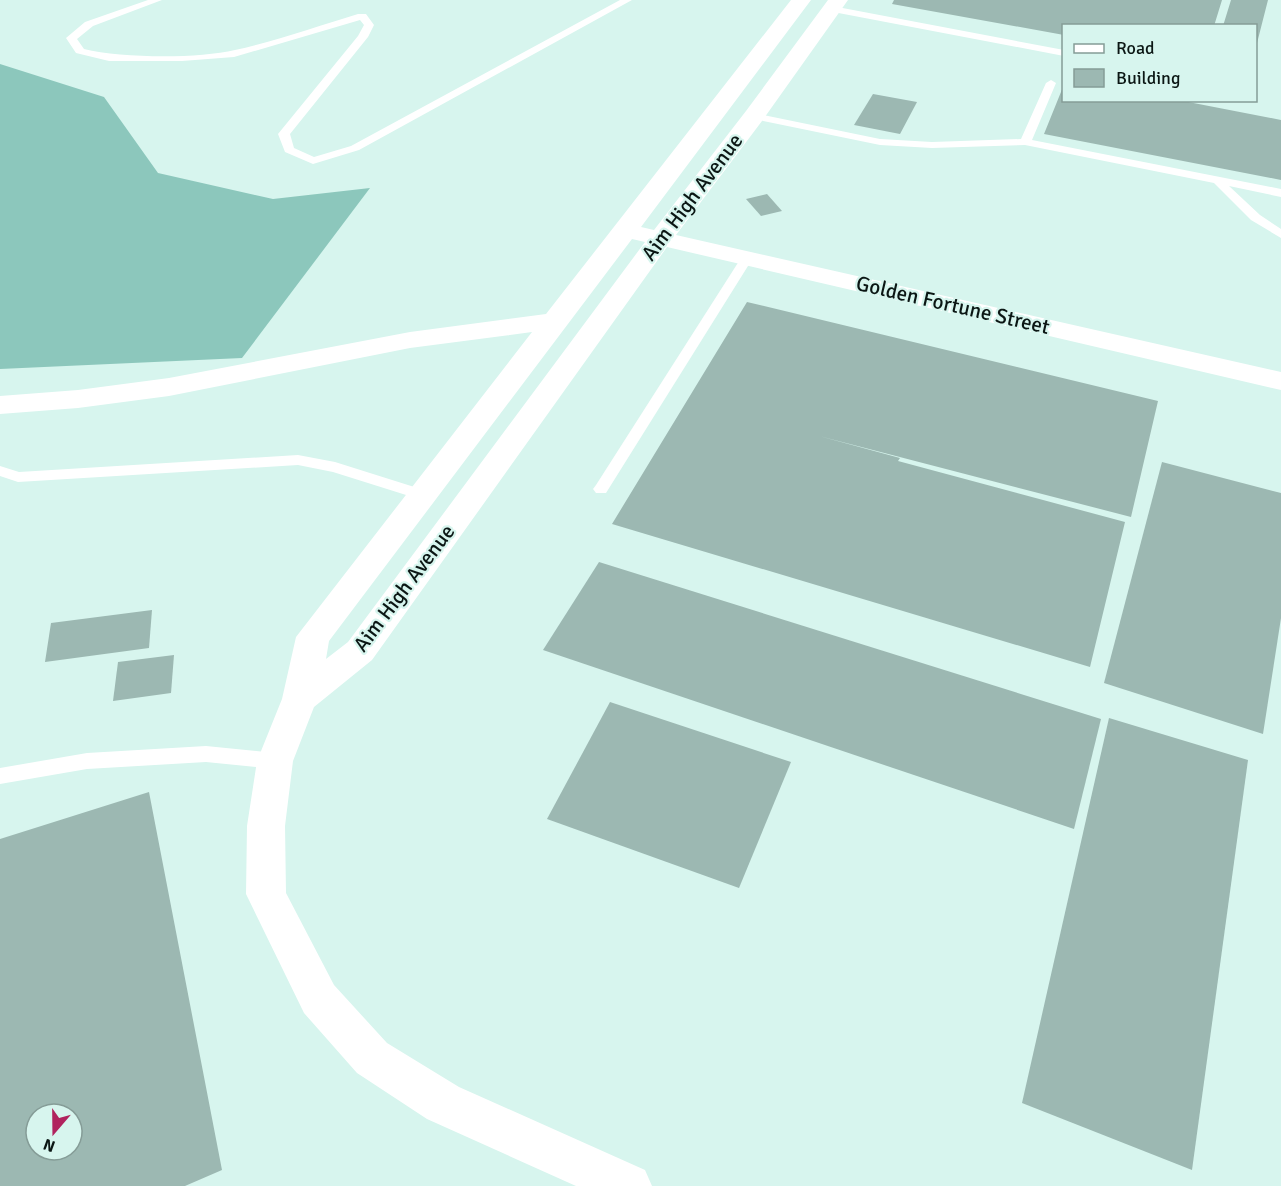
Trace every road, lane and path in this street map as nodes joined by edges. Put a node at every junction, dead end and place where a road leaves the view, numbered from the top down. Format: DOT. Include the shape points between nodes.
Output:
graph roads {
  1 [pos="157,0"];
  2 [pos="627,0"];
  3 [pos="801,0"];
  4 [pos="835,4"];
  5 [pos="1062,53"];
  6 [pos="1051,83"];
  7 [pos="754,116"];
  8 [pos="1025,142"];
  9 [pos="1218,181"];
  10 [pos="1281,193"];
  11 [pos="624,231"];
  12 [pos="1281,234"];
  13 [pos="660,239"];
  14 [pos="747,258"];
  15 [pos="554,321"];
  16 [pos="1281,381"];
  17 [pos="0,405"];
  18 [pos="0,471"];
  19 [pos="601,489"];
  20 [pos="422,495"];
  21 [pos="300,699"];
  22 [pos="275,761"];
  23 [pos="0,776"];
  24 [pos="629,1186"];
  1 -- 2 [label="lane" via="89,24 71,38 80,51 109,58 182,58 234,54 362,16 369,25 363,37 284,134 289,150 313,161 356,148"];
  3 -- 11 [label="street, Aim High Avenue"];
  4 -- 5 [label="lane"];
  4 -- 7 [label="street, Aim High Avenue"];
  6 -- 8 [label="lane"];
  7 -- 8 [label="lane" via="880,142"];
  7 -- 13 [label="street, Aim High Avenue"];
  8 -- 9 [label="lane"];
  9 -- 10 [label="lane"];
  9 -- 12 [label="lane" via="1242,207"];
  11 -- 13 [label="street, Golden Fortune Street"];
  11 -- 15 [label="street, Aim High Avenue"];
  13 -- 14 [label="street, Golden Fortune Street"];
  13 -- 21 [label="street, Aim High Avenue" via="360,651"];
  14 -- 16 [label="street, Golden Fortune Street"];
  14 -- 19 [label="lane"];
  15 -- 17 [label="street" via="410,340 170,387"];
  15 -- 20 [label="street, Aim High Avenue"];
  18 -- 20 [label="lane" via="18,477 298,460 335,467"];
  20 -- 21 [label="street, Aim High Avenue" via="313,637"];
  21 -- 22 [label="street"];
  22 -- 23 [label="lane" via="206,754 87,761"];
  22 -- 24 [label="street" via="266,826 266,894 319,999 372,1058 443,1103"];
}
